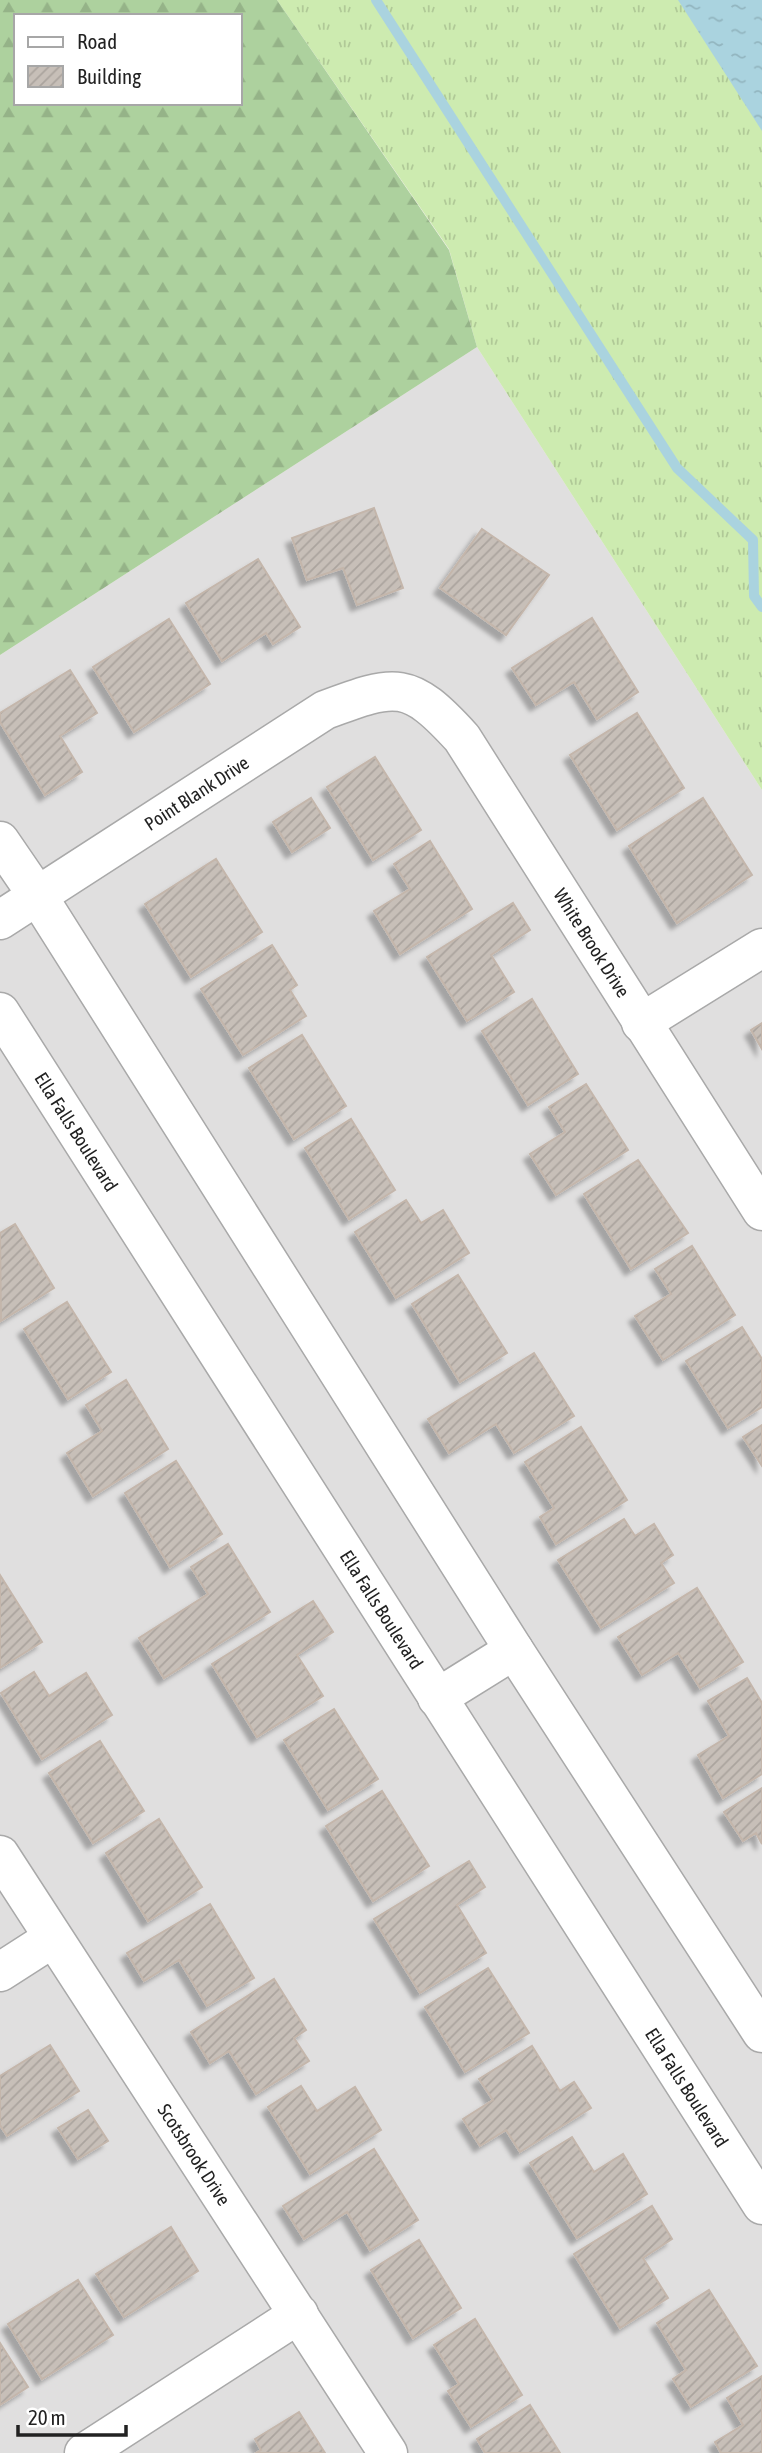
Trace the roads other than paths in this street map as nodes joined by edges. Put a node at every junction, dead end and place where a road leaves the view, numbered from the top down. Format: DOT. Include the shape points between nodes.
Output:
graph roads {
  1 [pos="404,690"];
  2 [pos="0,841"];
  3 [pos="37,895"];
  4 [pos="0,920"];
  5 [pos="762,948"];
  6 [pos="0,1012"];
  7 [pos="641,1023"];
  8 [pos="762,1211"];
  9 [pos="514,1650"];
  10 [pos="437,1698"];
  11 [pos="0,1855"];
  12 [pos="53,1938"];
  13 [pos="0,1972"];
  14 [pos="762,2033"];
  15 [pos="762,2205"];
  16 [pos="299,2314"];
  17 [pos="84,2453"];
  18 [pos="388,2453"];
  1 -- 3 [label="street, Point Blank Drive" via="369,693 325,710"];
  1 -- 7 [label="street, White Brook Drive" via="435,709 462,738"];
  2 -- 3 [label="street"];
  3 -- 4 [label="street, Point Blank Drive"];
  3 -- 9 [label="street"];
  5 -- 7 [label="street"];
  6 -- 10 [label="street, Ella Falls Boulevard"];
  7 -- 8 [label="street, White Brook Drive"];
  9 -- 10 [label="street"];
  9 -- 14 [label="street"];
  10 -- 15 [label="street, Ella Falls Boulevard"];
  11 -- 12 [label="street, Scotsbrook Drive"];
  12 -- 13 [label="street"];
  12 -- 16 [label="street, Scotsbrook Drive"];
  16 -- 17 [label="street"];
  16 -- 18 [label="street, Scotsbrook Drive"];
}
